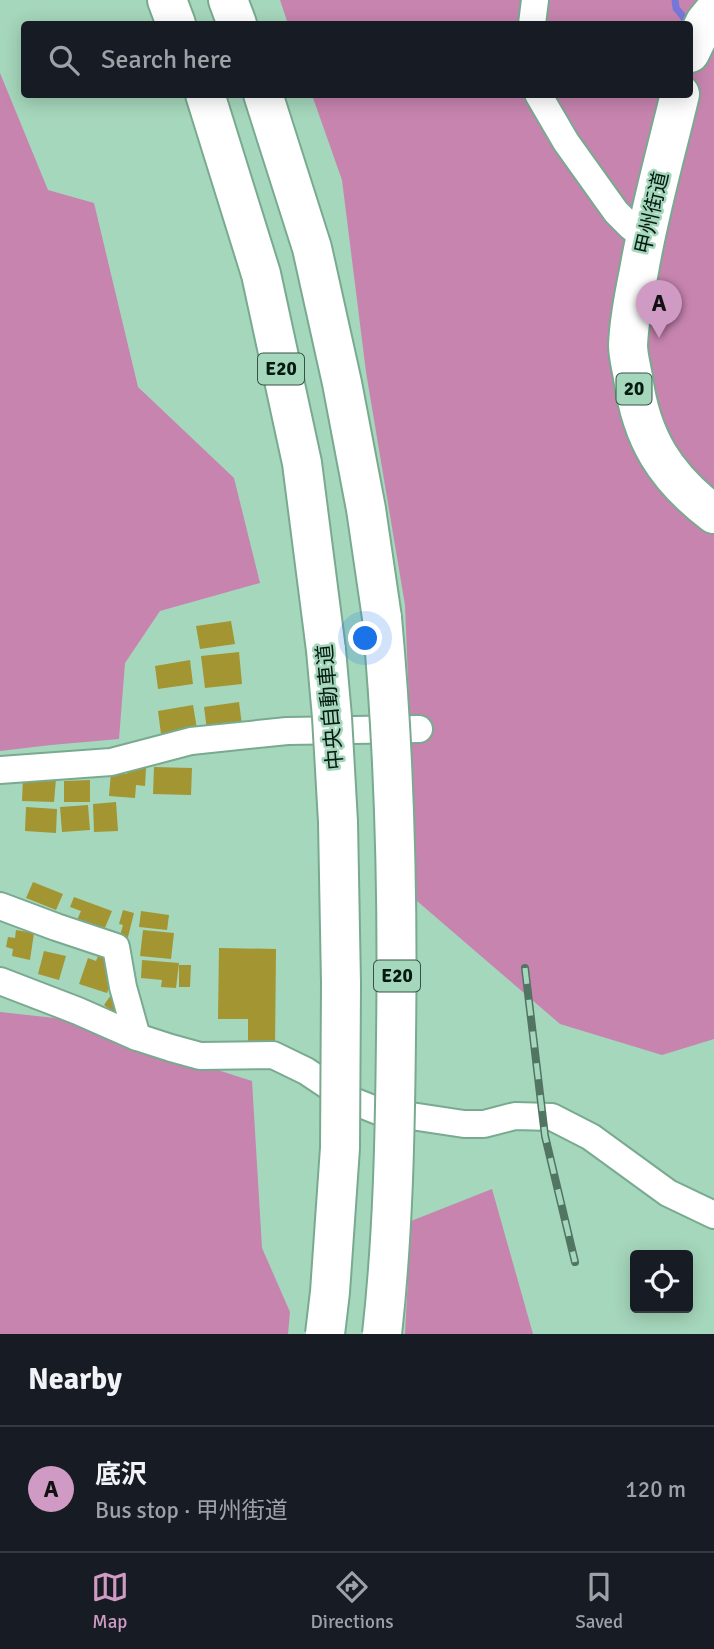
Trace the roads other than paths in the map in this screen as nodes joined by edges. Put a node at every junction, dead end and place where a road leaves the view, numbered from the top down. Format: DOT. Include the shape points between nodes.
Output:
graph roads {
  1 [pos="167,0"];
  2 [pos="228,0"];
  3 [pos="535,0"];
  4 [pos="714,12"];
  5 [pos="176,21"];
  6 [pos="236,21"];
  7 [pos="533,21"];
  8 [pos="693,47"];
  9 [pos="206,98"];
  10 [pos="263,98"];
  11 [pos="540,98"];
  12 [pos="679,98"];
  13 [pos="647,228"];
  14 [pos="714,514"];
  15 [pos="419,729"];
  16 [pos="0,770"];
  17 [pos="0,906"];
  18 [pos="0,981"];
  19 [pos="138,1037"];
  20 [pos="714,1215"];
  21 [pos="325,1334"];
  22 [pos="382,1334"];
  1 -- 5 [label="highway"];
  2 -- 6 [label="highway"];
  3 -- 7 [label="street"];
  4 -- 8 [label="highway"];
  9 -- 21 [label="highway, 中央自動車道 / E20, bridge" via="261,274 302,463 326,650 338,822 341,1038 340,1148"];
  10 -- 22 [label="highway, E20, bridge" via="315,262 366,509 382,618 395,802 397,981 395,1152"];
  11 -- 13 [label="street" via="616,212 630,226"];
  12 -- 13 [label="highway, 甲州街道 / 20"];
  13 -- 14 [label="highway, 甲州街道 / 20" via="628,346 635,393 659,458"];
  15 -- 16 [label="street" via="287,732 191,741 111,762"];
  17 -- 19 [label="street" via="116,947 122,987"];
  18 -- 19 [label="street"];
  19 -- 20 [label="street" via="200,1055 273,1055 348,1099 378,1111 464,1124 515,1116 552,1117 591,1137 668,1193"];
}
